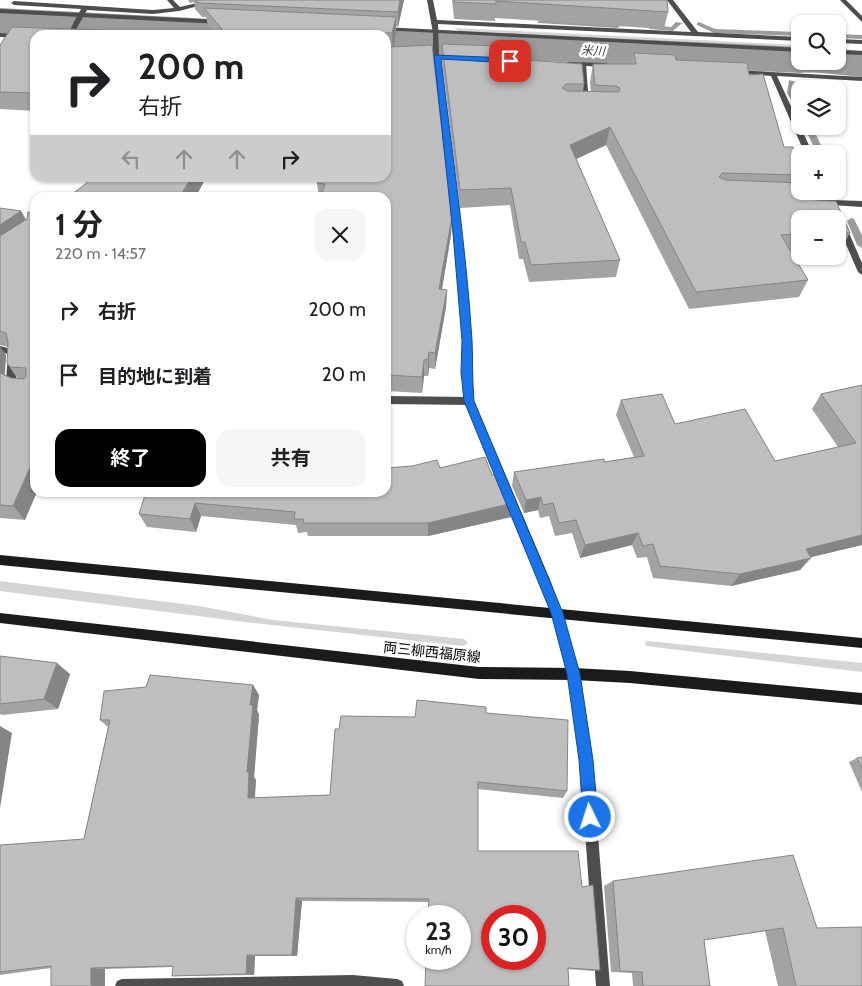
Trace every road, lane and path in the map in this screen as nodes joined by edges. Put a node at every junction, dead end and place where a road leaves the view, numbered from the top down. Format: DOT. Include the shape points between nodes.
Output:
graph roads {
  1 [pos="170,0"];
  2 [pos="218,0"];
  3 [pos="430,0"];
  4 [pos="670,0"];
  5 [pos="843,0"];
  6 [pos="14,3"];
  7 [pos="85,8"];
  8 [pos="180,9"];
  9 [pos="0,12"];
  10 [pos="81,17"];
  11 [pos="862,20"];
  12 [pos="230,22"];
  13 [pos="434,22"];
  14 [pos="374,29"];
  15 [pos="72,30"];
  16 [pos="386,30"];
  17 [pos="391,30"];
  18 [pos="695,33"];
  19 [pos="435,34"];
  20 [pos="0,35"];
  21 [pos="30,37"];
  22 [pos="791,38"];
  23 [pos="846,41"];
  24 [pos="862,42"];
  25 [pos="791,50"];
  26 [pos="846,52"];
  27 [pos="862,53"];
  28 [pos="563,63"];
  29 [pos="583,64"];
  30 [pos="611,66"];
  31 [pos="726,71"];
  32 [pos="774,74"];
  33 [pos="862,79"];
  34 [pos="595,106"];
  35 [pos="805,145"];
  36 [pos="830,200"];
  37 [pos="843,200"];
  38 [pos="862,204"];
  39 [pos="862,272"];
  40 [pos="0,349"];
  41 [pos="30,388"];
  42 [pos="391,400"];
  43 [pos="469,401"];
  44 [pos="0,560"];
  45 [pos="557,613"];
  46 [pos="0,618"];
  47 [pos="862,643"];
  48 [pos="574,674"];
  49 [pos="862,699"];
  50 [pos="122,986"];
  51 [pos="398,986"];
  52 [pos="603,986"];
  1 -- 8 [label="street"];
  2 -- 8 [label="street"];
  3 -- 13 [label="street"];
  4 -- 18 [label="street"];
  5 -- 11 [label="street"];
  6 -- 7 [label="street"];
  7 -- 8 [label="street" via="153,12"];
  7 -- 10 [label="street"];
  9 -- 10 [label="street"];
  10 -- 12 [label="street"];
  10 -- 15 [label="street"];
  13 -- 18 [label="street"];
  13 -- 19 [label="street"];
  14 -- 16 [label="street"];
  17 -- 19 [label="street"];
  18 -- 22 [label="street"];
  19 -- 25 [label="street"];
  19 -- 43 [label="street" via="457,233"];
  20 -- 21 [label="street"];
  23 -- 24 [label="street"];
  26 -- 27 [label="street"];
  28 -- 29 [label="street"];
  29 -- 30 [label="street"];
  29 -- 34 [label="street" via="583,106"];
  31 -- 32 [label="street"];
  32 -- 33 [label="street"];
  32 -- 35 [label="street"];
  36 -- 39 [label="street"];
  37 -- 38 [label="street"];
  40 -- 41 [label="street" via="12,352 11,381 18,388"];
  42 -- 43 [label="street"];
  43 -- 45 [label="street"];
  44 -- 45 [label="main road"];
  45 -- 47 [label="main road"];
  45 -- 48 [label="street"];
  46 -- 48 [label="main road, 両三柳西福原線" via="479,673"];
  48 -- 49 [label="main road, 両三柳西福原線"];
  48 -- 52 [label="street" via="586,760"];
  50 -- 51 [label="street" via="353,982"];
}
